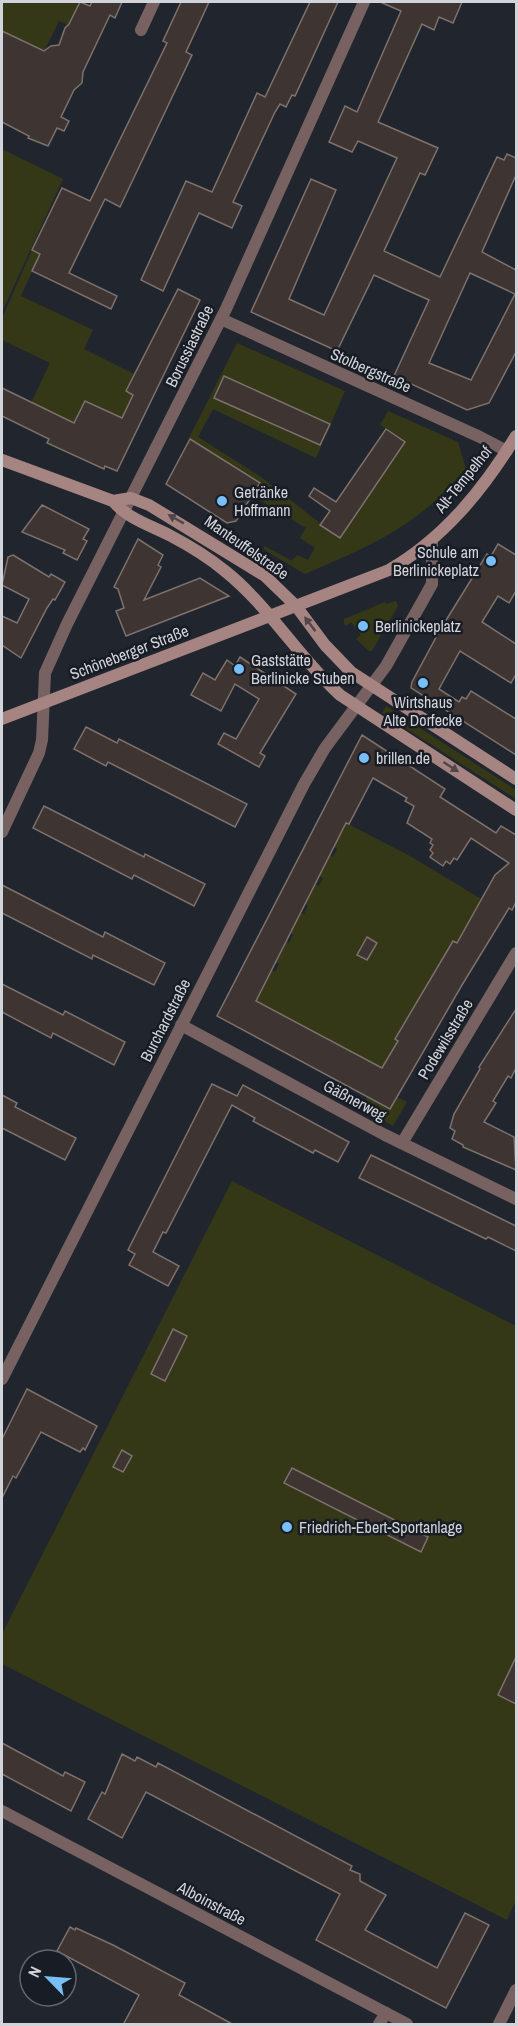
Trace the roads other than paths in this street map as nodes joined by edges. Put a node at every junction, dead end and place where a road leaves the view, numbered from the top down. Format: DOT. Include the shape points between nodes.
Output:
graph roads {
  1 [pos="154,2"];
  2 [pos="363,2"];
  3 [pos="141,30"];
  4 [pos="221,319"];
  5 [pos="516,436"];
  6 [pos="507,451"];
  7 [pos="2,460"];
  8 [pos="131,498"];
  9 [pos="113,501"];
  10 [pos="123,513"];
  11 [pos="432,540"];
  12 [pos="296,606"];
  13 [pos="269,616"];
  14 [pos="372,686"];
  15 [pos="43,703"];
  16 [pos="356,706"];
  17 [pos="2,719"];
  18 [pos="516,779"];
  19 [pos="516,810"];
  20 [pos="2,832"];
  21 [pos="516,952"];
  22 [pos="181,1025"];
  23 [pos="402,1143"];
  24 [pos="516,1199"];
  25 [pos="2,1379"];
  26 [pos="3,1814"];
  27 [pos="516,1990"];
  28 [pos="386,2013"];
  29 [pos="379,2025"];
  30 [pos="407,2025"];
  31 [pos="500,2025"];
  1 -- 3 [label="street"];
  2 -- 4 [label="street, Borussiastraße"];
  4 -- 6 [label="street, Stolbergstraße"];
  4 -- 8 [label="street, Borussiastraße"];
  5 -- 6 [label="main road, Alt-Tempelhof"];
  6 -- 11 [label="main road, Alt-Tempelhof" via="472,499"];
  7 -- 9 [label="main road, Manteuffelstraße"];
  8 -- 9 [label="main road, Manteuffelstraße"];
  8 -- 10 [label="street, Borussiastraße"];
  12 -- 8 [label="main road, Manteuffelstraße, one-way" via="247,563 177,520"];
  9 -- 10 [label="main road, Manteuffelstraße"];
  10 -- 13 [label="main road, Manteuffelstraße" via="210,559"];
  10 -- 15 [label="street, Borussiastraße" via="45,673"];
  11 -- 12 [label="main road, Alt-Tempelhof" via="389,570"];
  11 -- 14 [label="street" via="432,584"];
  12 -- 13 [label="main road, Schöneberger Straße"];
  14 -- 12 [label="main road, Manteuffelstraße, one-way" via="334,655"];
  13 -- 15 [label="main road, Schöneberger Straße"];
  13 -- 16 [label="main road, Manteuffelstraße" via="323,680"];
  14 -- 16 [label="street, Burchardstraße"];
  14 -- 18 [label="main road, Manteuffelstraße"];
  15 -- 17 [label="main road, Schöneberger Straße"];
  15 -- 20 [label="street, Borussiastraße" via="39,753"];
  16 -- 19 [label="main road, Manteuffelstraße, one-way"];
  16 -- 22 [label="street, Burchardstraße" via="304,784"];
  21 -- 23 [label="street, Podewilsstraße"];
  22 -- 23 [label="street, Gäßnerweg"];
  22 -- 25 [label="street, Burchardstraße"];
  23 -- 24 [label="street, Gäßnerweg"];
  26 -- 28 [label="street, Alboinstraße"];
  27 -- 31 [label="street"];
  28 -- 29 [label="street"];
  28 -- 30 [label="street, Alboinstraße"];
}
